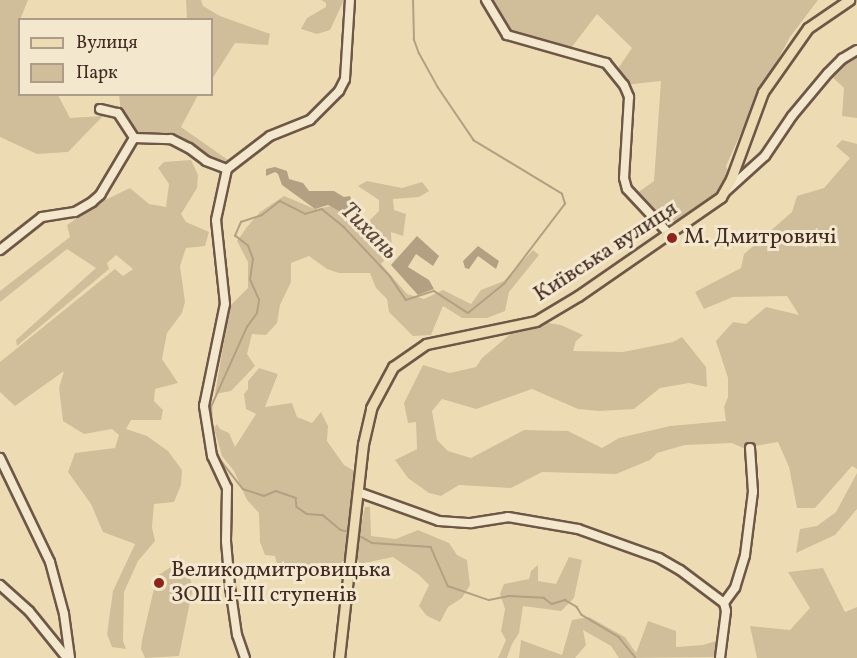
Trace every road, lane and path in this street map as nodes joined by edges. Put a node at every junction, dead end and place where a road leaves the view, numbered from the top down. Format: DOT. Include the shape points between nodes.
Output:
graph roads {
  1 [pos="350,0"];
  2 [pos="486,0"];
  3 [pos="849,0"];
  4 [pos="857,50"];
  5 [pos="100,108"];
  6 [pos="134,138"];
  7 [pos="227,168"];
  8 [pos="721,197"];
  9 [pos="669,234"];
  10 [pos="0,250"];
  11 [pos="750,448"];
  12 [pos="0,458"];
  13 [pos="358,492"];
  14 [pos="0,585"];
  15 [pos="724,603"];
  16 [pos="68,658"];
  17 [pos="245,658"];
  18 [pos="339,658"];
  19 [pos="720,658"];
  1 -- 7 [label="street" via="345,80 339,91 310,120 270,136"];
  2 -- 9 [label="street" via="507,35 606,63 624,85 629,97 624,178 627,189"];
  3 -- 8 [label="main road, Київська вулиця" via="808,28 763,92"];
  4 -- 8 [label="street" via="842,58 828,73 765,156"];
  5 -- 6 [label="street" via="118,113"];
  6 -- 7 [label="street" via="171,139 206,161"];
  6 -- 10 [label="street" via="100,195 75,212 42,217"];
  7 -- 17 [label="street" via="216,220 225,304 204,406 212,456 227,488 230,586 237,635"];
  8 -- 9 [label="main road, Київська вулиця"];
  9 -- 13 [label="main road, Київська вулиця" via="536,321 426,344 393,367 371,408"];
  11 -- 15 [label="street" via="753,492 745,555 735,588"];
  12 -- 16 [label="street" via="50,562 64,614"];
  13 -- 15 [label="street" via="439,521 471,523 508,517 578,529 659,558"];
  13 -- 18 [label="main road, Київська вулиця"];
  14 -- 16 [label="street" via="29,611"];
  15 -- 19 [label="street"];
}
